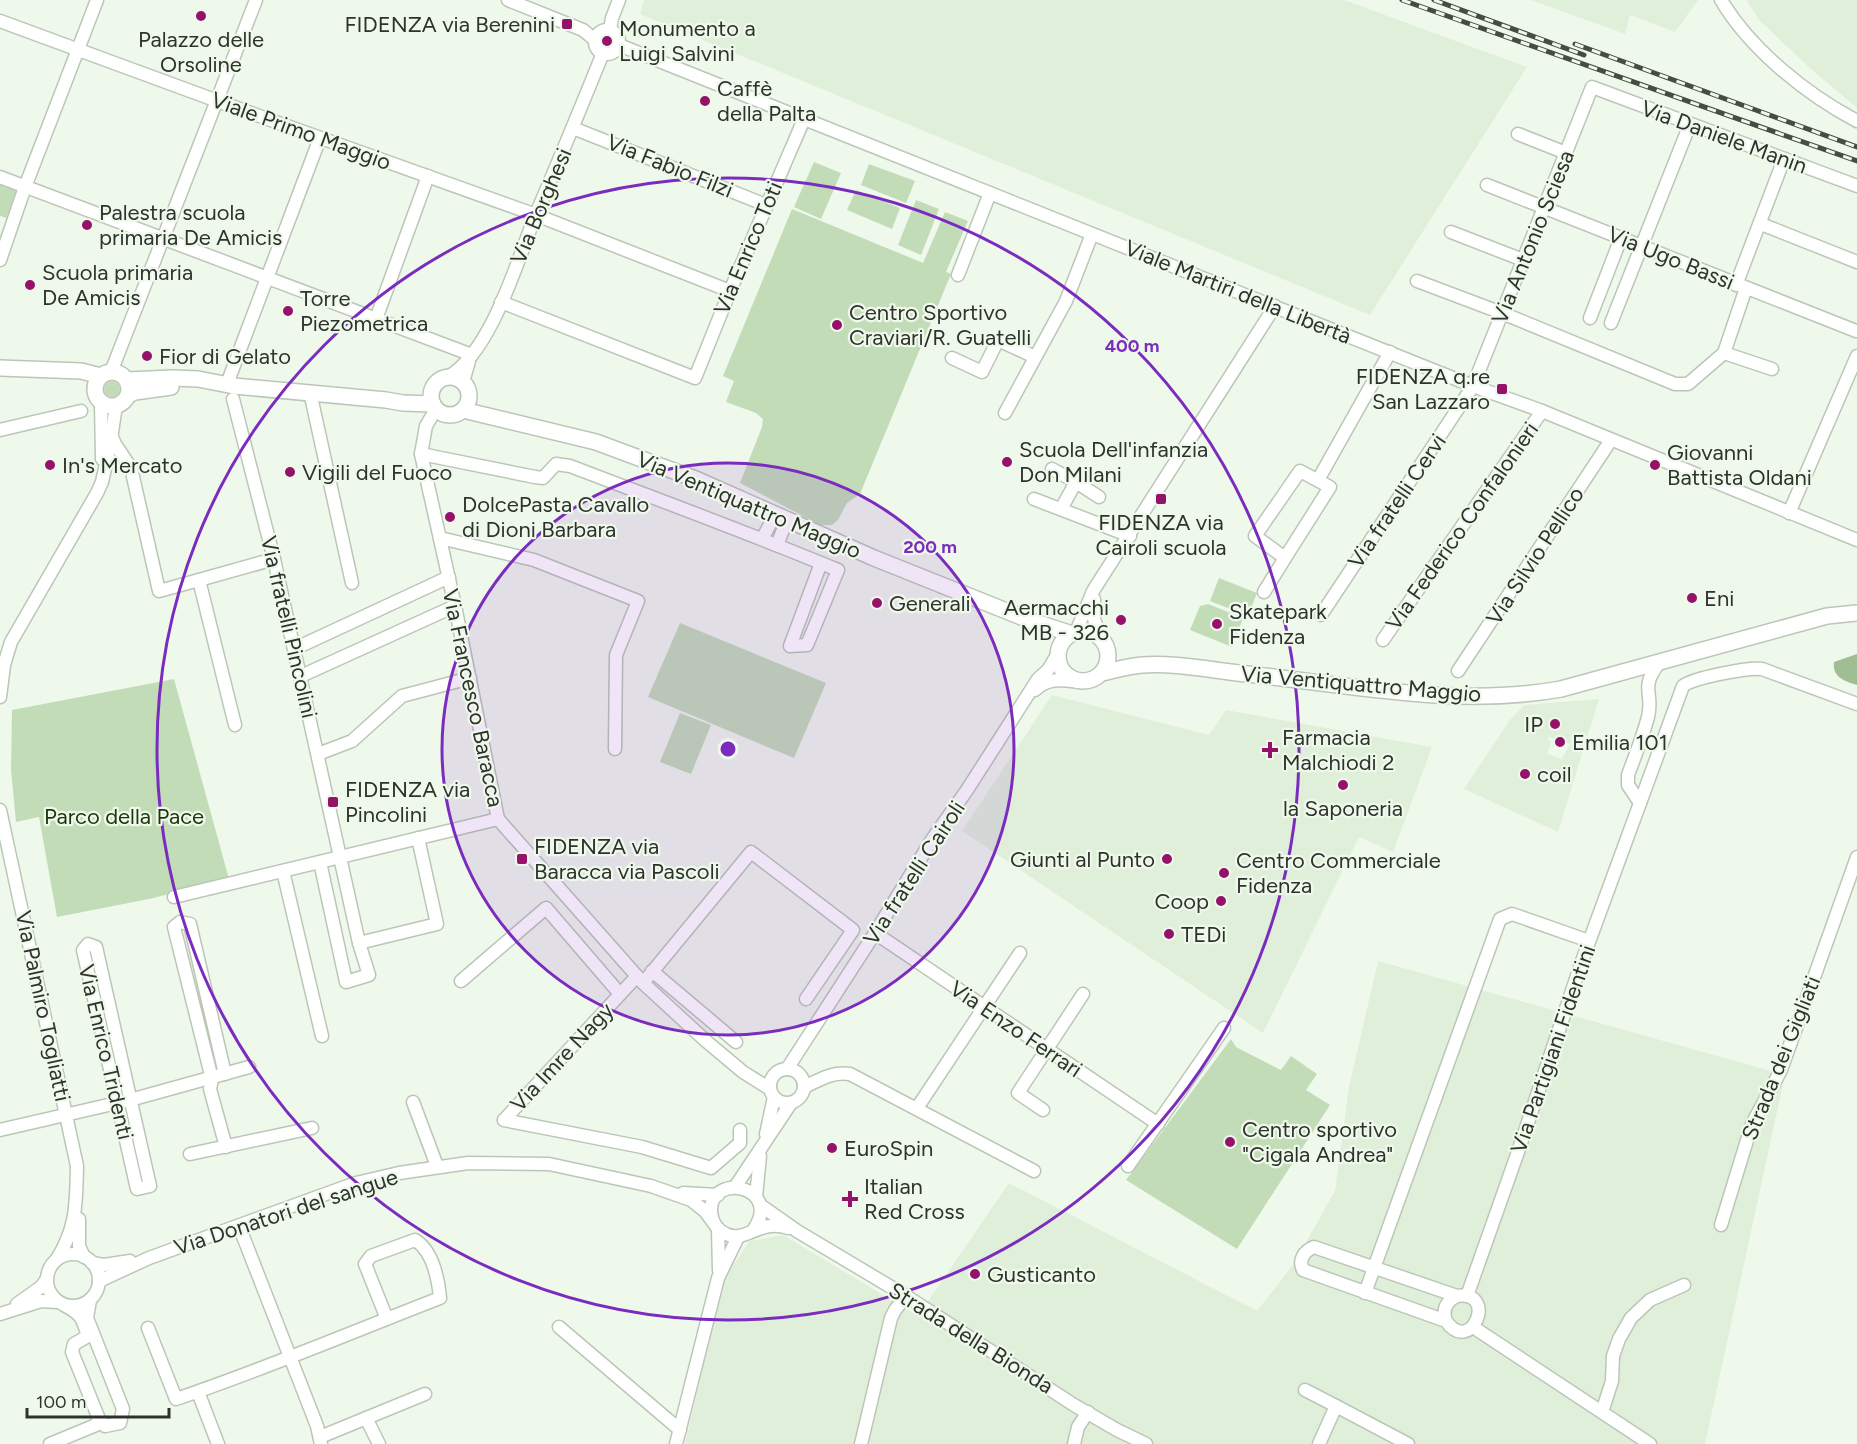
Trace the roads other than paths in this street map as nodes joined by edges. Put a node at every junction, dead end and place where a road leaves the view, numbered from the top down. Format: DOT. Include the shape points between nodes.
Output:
graph roads {
  1 [pos="97,0"];
  2 [pos="256,0"];
  3 [pos="508,0"];
  4 [pos="619,0"];
  5 [pos="1721,0"];
  6 [pos="0,21"];
  7 [pos="610,30"];
  8 [pos="595,40"];
  9 [pos="619,45"];
  10 [pos="78,50"];
  11 [pos="603,53"];
  12 [pos="1592,87"];
  13 [pos="217,101"];
  14 [pos="804,119"];
  15 [pos="1857,121"];
  16 [pos="1690,124"];
  17 [pos="573,128"];
  18 [pos="1518,134"];
  19 [pos="320,138"];
  20 [pos="1566,153"];
  21 [pos="1784,159"];
  22 [pos="428,176"];
  23 [pos="0,177"];
  24 [pos="1487,185"];
  25 [pos="1857,186"];
  26 [pos="25,187"];
  27 [pos="990,193"];
  28 [pos="766,205"];
  29 [pos="1544,208"];
  30 [pos="536,215"];
  31 [pos="1761,224"];
  32 [pos="1451,232"];
  33 [pos="1092,234"];
  34 [pos="1621,238"];
  35 [pos="164,239"];
  36 [pos="1641,246"];
  37 [pos="0,260"];
  38 [pos="1523,260"];
  39 [pos="1857,262"];
  40 [pos="958,275"];
  41 [pos="266,277"];
  42 [pos="1417,281"];
  43 [pos="1741,286"];
  44 [pos="730,291"];
  45 [pos="501,302"];
  46 [pos="1275,306"];
  47 [pos="1502,313"];
  48 [pos="1590,318"];
  49 [pos="376,319"];
  50 [pos="1611,323"];
  51 [pos="1857,330"];
  52 [pos="1390,352"];
  53 [pos="1724,353"];
  54 [pos="472,355"];
  55 [pos="1857,356"];
  56 [pos="1035,357"];
  57 [pos="952,358"];
  58 [pos="0,368"];
  59 [pos="1772,369"];
  60 [pos="26,370"];
  61 [pos="106,374"];
  62 [pos="448,377"];
  63 [pos="463,382"];
  64 [pos="1473,386"];
  65 [pos="433,387"];
  66 [pos="231,390"];
  67 [pos="310,392"];
  68 [pos="124,393"];
  69 [pos="99,399"];
  70 [pos="386,400"];
  71 [pos="466,404"];
  72 [pos="437,409"];
  73 [pos="81,411"];
  74 [pos="1542,411"];
  75 [pos="1005,413"];
  76 [pos="0,430"];
  77 [pos="111,435"];
  78 [pos="1611,440"];
  79 [pos="422,448"];
  80 [pos="131,468"];
  81 [pos="1052,469"];
  82 [pos="102,477"];
  83 [pos="1318,480"];
  84 [pos="1076,482"];
  85 [pos="1099,497"];
  86 [pos="1034,499"];
  87 [pos="1061,509"];
  88 [pos="1789,513"];
  89 [pos="781,517"];
  90 [pos="1130,536"];
  91 [pos="440,538"];
  92 [pos="762,539"];
  93 [pos="1857,540"];
  94 [pos="777,545"];
  95 [pos="1285,558"];
  96 [pos="274,559"];
  97 [pos="821,563"];
  98 [pos="448,577"];
  99 [pos="199,580"];
  100 [pos="352,583"];
  101 [pos="1094,591"];
  102 [pos="1264,592"];
  103 [pos="455,606"];
  104 [pos="1857,614"];
  105 [pos="1321,615"];
  106 [pos="1029,620"];
  107 [pos="1074,633"];
  108 [pos="1383,640"];
  109 [pos="6,641"];
  110 [pos="1104,646"];
  111 [pos="294,649"];
  112 [pos="1058,653"];
  113 [pos="1659,663"];
  114 [pos="1143,665"];
  115 [pos="1458,671"];
  116 [pos="1102,673"];
  117 [pos="1622,673"];
  118 [pos="301,676"];
  119 [pos="470,678"];
  120 [pos="1080,682"];
  121 [pos="1647,694"];
  122 [pos="0,697"];
  123 [pos="1026,700"];
  124 [pos="1857,704"];
  125 [pos="235,725"];
  126 [pos="615,749"];
  127 [pos="318,754"];
  128 [pos="1640,803"];
  129 [pos="0,810"];
  130 [pos="498,819"];
  131 [pos="418,838"];
  132 [pos="340,857"];
  133 [pos="1857,857"];
  134 [pos="320,862"];
  135 [pos="283,871"];
  136 [pos="174,897"];
  137 [pos="875,933"];
  138 [pos="1589,941"];
  139 [pos="359,943"];
  140 [pos="1020,953"];
  141 [pos="652,971"];
  142 [pos="640,979"];
  143 [pos="461,981"];
  144 [pos="620,994"];
  145 [pos="1083,994"];
  146 [pos="806,999"];
  147 [pos="983,1007"];
  148 [pos="1224,1028"];
  149 [pos="322,1036"];
  150 [pos="736,1042"];
  151 [pos="801,1047"];
  152 [pos="1046,1049"];
  153 [pos="249,1067"];
  154 [pos="782,1071"];
  155 [pos="743,1072"];
  156 [pos="225,1074"];
  157 [pos="212,1078"];
  158 [pos="802,1079"];
  159 [pos="772,1093"];
  160 [pos="130,1100"];
  161 [pos="117,1102"];
  162 [pos="413,1102"];
  163 [pos="791,1103"];
  164 [pos="918,1108"];
  165 [pos="1043,1110"];
  166 [pos="66,1114"];
  167 [pos="1158,1124"];
  168 [pos="312,1128"];
  169 [pos="0,1130"];
  170 [pos="740,1130"];
  171 [pos="226,1147"];
  172 [pos="762,1149"];
  173 [pos="190,1154"];
  174 [pos="437,1166"];
  175 [pos="1128,1166"];
  176 [pos="1034,1171"];
  177 [pos="735,1187"];
  178 [pos="673,1192"];
  179 [pos="718,1195"];
  180 [pos="758,1201"];
  181 [pos="76,1203"];
  182 [pos="716,1225"];
  183 [pos="1721,1225"];
  184 [pos="239,1226"];
  185 [pos="754,1229"];
  186 [pos="797,1231"];
  187 [pos="738,1237"];
  188 [pos="148,1258"];
  189 [pos="57,1259"];
  190 [pos="88,1260"];
  191 [pos="1375,1268"];
  192 [pos="718,1278"];
  193 [pos="46,1280"];
  194 [pos="99,1281"];
  195 [pos="1684,1285"];
  196 [pos="1365,1293"];
  197 [pos="906,1296"];
  198 [pos="1462,1296"];
  199 [pos="90,1300"];
  200 [pos="61,1304"];
  201 [pos="2,1313"];
  202 [pos="387,1319"];
  203 [pos="1446,1321"];
  204 [pos="1473,1326"];
  205 [pos="559,1327"];
  206 [pos="148,1328"];
  207 [pos="291,1356"];
  208 [pos="1305,1390"];
  209 [pos="198,1392"];
  210 [pos="425,1394"];
  211 [pos="1336,1406"];
  212 [pos="1088,1412"];
  213 [pos="1602,1412"];
  214 [pos="366,1418"];
  215 [pos="100,1423"];
  216 [pos="680,1430"];
  217 [pos="320,1440"];
  218 [pos="50,1444"];
  219 [pos="218,1444"];
  220 [pos="379,1444"];
  221 [pos="676,1444"];
  222 [pos="861,1444"];
  223 [pos="1074,1444"];
  224 [pos="1146,1444"];
  225 [pos="1318,1444"];
  226 [pos="1408,1444"];
  227 [pos="1650,1444"];
  1 -- 10 [label="street"];
  2 -- 13 [label="street"];
  3 -- 8 [label="street" via="583,30"];
  4 -- 7 [label="street"];
  5 -- 15 [label="street" via="1759,48 1788,74"];
  6 -- 10 [label="street, Viale Primo Maggio"];
  7 -- 8 [label="street" via="599,33"];
  7 -- 9 [label="street" via="619,38"];
  8 -- 11 [label="street" via="597,49"];
  9 -- 11 [label="street" via="612,53"];
  9 -- 14 [label="street, Viale Martiri della Libertà"];
  10 -- 13 [label="street, Viale Primo Maggio"];
  10 -- 26 [label="street"];
  11 -- 17 [label="street, Via Borghesi"];
  12 -- 16 [label="street, Via Daniele Manin"];
  12 -- 20 [label="street, Via Antonio Sciesa"];
  13 -- 19 [label="street, Viale Primo Maggio"];
  13 -- 35 [label="street"];
  14 -- 27 [label="street, Viale Martiri della Libertà"];
  14 -- 28 [label="street, Via Enrico Toti"];
  16 -- 21 [label="street, Via Daniele Manin"];
  16 -- 36 [label="street"];
  17 -- 28 [label="street, Via Fabio Filzi"];
  17 -- 30 [label="street, Via Borghesi"];
  18 -- 20 [label="street"];
  19 -- 22 [label="street, Viale Primo Maggio"];
  19 -- 41 [label="street"];
  20 -- 29 [label="street, Via Antonio Sciesa"];
  21 -- 25 [label="street, Via Daniele Manin"];
  21 -- 31 [label="street"];
  22 -- 30 [label="street, Viale Primo Maggio"];
  22 -- 49 [label="street"];
  23 -- 26 [label="street"];
  24 -- 29 [label="street, Via Ugo Bassi"];
  26 -- 35 [label="street"];
  26 -- 37 [label="street"];
  27 -- 33 [label="street, Viale Martiri della Libertà"];
  27 -- 40 [label="street"];
  28 -- 44 [label="street, Via Enrico Toti"];
  29 -- 34 [label="street, Via Ugo Bassi"];
  29 -- 38 [label="street, Via Antonio Sciesa"];
  30 -- 44 [label="street, Viale Primo Maggio"];
  30 -- 45 [label="street, Via Borghesi"];
  31 -- 39 [label="street"];
  31 -- 43 [label="street"];
  32 -- 38 [label="street"];
  33 -- 46 [label="street, Viale Martiri della Libertà"];
  33 -- 56 [label="street" via="1066,301"];
  34 -- 36 [label="street, Via Ugo Bassi"];
  34 -- 48 [label="street"];
  35 -- 41 [label="street"];
  35 -- 61 [label="street"];
  36 -- 43 [label="street, Via Ugo Bassi"];
  36 -- 50 [label="street"];
  38 -- 47 [label="street, Via Antonio Sciesa"];
  41 -- 49 [label="street"];
  41 -- 66 [label="street"];
  42 -- 47 [label="street"];
  43 -- 51 [label="street, Via Ugo Bassi"];
  43 -- 53 [label="street"];
  44 -- 45 [label="street, Via Enrico Toti" via="694,378"];
  45 -- 54 [label="street, Via Borghesi"];
  46 -- 52 [label="street, Viale Martiri della Libertà"];
  46 -- 90 [label="street"];
  47 -- 53 [label="street" via="1675,384 1688,384"];
  47 -- 64 [label="street, Via Antonio Sciesa"];
  49 -- 54 [label="street"];
  52 -- 64 [label="street, Viale Martiri della Libertà"];
  52 -- 83 [label="street"];
  53 -- 59 [label="street"];
  54 -- 62 [label="street, Via Borghesi"];
  54 -- 63 [label="street, Via Borghesi"];
  55 -- 88 [label="street"];
  56 -- 57 [label="street" via="998,340 982,372"];
  56 -- 75 [label="street"];
  58 -- 60 [label="main road, Via Ventiquattro Maggio"];
  60 -- 61 [label="main road, Via Ventiquattro Maggio"];
  60 -- 69 [label="main road, Via Ventiquattro Maggio" via="83,382"];
  61 -- 68 [label="main road, Via Ventiquattro Maggio" via="120,374"];
  61 -- 69 [label="main road" via="94,388"];
  62 -- 63 [label="main road"];
  62 -- 65 [label="main road, Via Ventiquattro Maggio"];
  63 -- 71 [label="main road" via="467,387"];
  64 -- 74 [label="street, Viale Martiri della Libertà"];
  64 -- 105 [label="street, Via fratelli Cervi"];
  65 -- 70 [label="main road, Via Ventiquattro Maggio" via="419,395"];
  65 -- 72 [label="main road" via="431,393"];
  66 -- 67 [label="main road, Via Ventiquattro Maggio"];
  66 -- 68 [label="main road, Via Ventiquattro Maggio" via="168,387"];
  66 -- 96 [label="street, Via fratelli Pincolini"];
  67 -- 70 [label="main road, Via Ventiquattro Maggio"];
  67 -- 100 [label="street"];
  68 -- 69 [label="main road, Via Ventiquattro Maggio" via="109,406"];
  68 -- 77 [label="street"];
  69 -- 82 [label="street"];
  70 -- 72 [label="main road, Via Ventiquattro Maggio"];
  71 -- 72 [label="main road, Via Ventiquattro Maggio" via="453,415"];
  71 -- 89 [label="main road, Via Ventiquattro Maggio" via="498,418 596,442 698,480"];
  72 -- 79 [label="street" via="426,426"];
  73 -- 76 [label="street"];
  74 -- 78 [label="street, Viale Martiri della Libertà"];
  74 -- 108 [label="street, Via Federico Confalonieri"];
  77 -- 80 [label="street"];
  77 -- 82 [label="street"];
  78 -- 88 [label="street, Viale Martiri della Libertà"];
  78 -- 115 [label="street, Via Silvio Pellico"];
  79 -- 91 [label="street, Via Francesco Baracca"];
  79 -- 92 [label="street" via="543,478 556,464 570,466"];
  80 -- 82 [label="street" via="116,462"];
  80 -- 99 [label="street" via="159,591"];
  81 -- 84 [label="street"];
  82 -- 109 [label="street"];
  83 -- 95 [label="street" via="1330,487"];
  83 -- 95 [label="street" via="1300,471 1255,536"];
  84 -- 85 [label="street"];
  84 -- 87 [label="street"];
  86 -- 87 [label="street"];
  87 -- 90 [label="street"];
  88 -- 93 [label="street, Viale Martiri della Libertà"];
  89 -- 92 [label="street"];
  89 -- 94 [label="street"];
  89 -- 106 [label="main road, Via Ventiquattro Maggio"];
  90 -- 101 [label="street"];
  91 -- 98 [label="street, Via Francesco Baracca"];
  91 -- 126 [label="street" via="534,560 638,601 616,655"];
  92 -- 94 [label="street"];
  94 -- 97 [label="street"];
  95 -- 102 [label="street"];
  96 -- 99 [label="street"];
  96 -- 111 [label="street, Via fratelli Pincolini"];
  97 -- 97 [label="street" via="838,570 807,645 790,646"];
  98 -- 103 [label="street, Via Francesco Baracca"];
  98 -- 111 [label="street"];
  99 -- 125 [label="street"];
  101 -- 107 [label="street"];
  101 -- 110 [label="street" via="1094,619"];
  103 -- 118 [label="street"];
  103 -- 119 [label="street, Via Francesco Baracca"];
  104 -- 113 [label="main road, Via Ventiquattro Maggio" via="1827,616"];
  106 -- 107 [label="main road, Via Ventiquattro Maggio"];
  106 -- 112 [label="main road, Via Ventiquattro Maggio" via="1054,642"];
  107 -- 110 [label="main road, Via Ventiquattro Maggio" via="1090,632"];
  107 -- 112 [label="main road" via="1061,644"];
  109 -- 122 [label="street"];
  110 -- 114 [label="main road, Via Ventiquattro Maggio"];
  110 -- 116 [label="main road" via="1106,667"];
  111 -- 118 [label="street, Via fratelli Pincolini"];
  112 -- 120 [label="main road, Via Ventiquattro Maggio" via="1061,670"];
  112 -- 123 [label="street, Via fratelli Cairoli"];
  113 -- 117 [label="main road, Via Ventiquattro Maggio"];
  113 -- 121 [label="street" via="1649,677"];
  114 -- 116 [label="main road, Via Ventiquattro Maggio"];
  114 -- 117 [label="main road, Via Ventiquattro Maggio" via="1470,697 1535,694"];
  116 -- 120 [label="main road, Via Ventiquattro Maggio"];
  117 -- 121 [label="street" via="1638,679"];
  118 -- 127 [label="street, Via fratelli Pincolini"];
  119 -- 127 [label="street" via="402,696 352,741"];
  119 -- 130 [label="street, Via Francesco Baracca"];
  120 -- 123 [label="street, Via fratelli Cairoli" via="1048,681"];
  121 -- 128 [label="street" via="1649,714 1628,780"];
  123 -- 137 [label="street, Via fratelli Cairoli"];
  124 -- 128 [label="street, Via Partigiani Fidentini" via="1762,669 1686,683"];
  127 -- 132 [label="street, Via fratelli Pincolini"];
  128 -- 138 [label="street, Via Partigiani Fidentini"];
  129 -- 166 [label="street, Via Palmiro Togliatti"];
  130 -- 131 [label="street"];
  130 -- 142 [label="street, Via Francesco Baracca"];
  131 -- 132 [label="street"];
  131 -- 139 [label="street" via="436,924"];
  132 -- 134 [label="street"];
  132 -- 139 [label="street, Via fratelli Pincolini"];
  133 -- 183 [label="street, Strada dei Gigliati" via="1781,1070 1752,1124"];
  134 -- 135 [label="street"];
  134 -- 139 [label="street, Via fratelli Pincolini" via="346,982 369,975"];
  135 -- 136 [label="street"];
  135 -- 149 [label="street"];
  137 -- 147 [label="street, Via Enzo Ferrari"];
  137 -- 151 [label="street, Via fratelli Cairoli"];
  138 -- 191 [label="street" via="1512,914 1500,919"];
  138 -- 198 [label="street, Via Partigiani Fidentini" via="1519,1149"];
  140 -- 147 [label="street"];
  141 -- 142 [label="street, Via Imre Nagy"];
  141 -- 146 [label="street, Via Imre Nagy" via="751,852 853,930"];
  141 -- 150 [label="street"];
  142 -- 144 [label="street, Via Imre Nagy"];
  142 -- 155 [label="street, Via Francesco Baracca"];
  143 -- 144 [label="street, Via Imre Nagy" via="546,908"];
  144 -- 170 [label="street, Via Imre Nagy" via="504,1120 642,1147 711,1168 740,1143"];
  145 -- 152 [label="street"];
  147 -- 152 [label="street, Via Enzo Ferrari"];
  147 -- 164 [label="street"];
  148 -- 167 [label="street"];
  151 -- 154 [label="street, Via fratelli Cairoli"];
  151 -- 158 [label="street"];
  152 -- 165 [label="street" via="1018,1093"];
  152 -- 167 [label="street, Via Enzo Ferrari"];
  153 -- 156 [label="street"];
  154 -- 155 [label="street"];
  154 -- 158 [label="street"];
  154 -- 159 [label="street" via="771,1080"];
  155 -- 159 [label="street, Via Francesco Baracca"];
  156 -- 157 [label="street"];
  156 -- 157 [label="street" via="190,924 180,922 174,927"];
  157 -- 160 [label="street"];
  157 -- 171 [label="street" via="210,1089"];
  158 -- 163 [label="street" via="800,1098"];
  158 -- 164 [label="street" via="850,1074"];
  159 -- 163 [label="street" via="782,1102"];
  159 -- 172 [label="street"];
  160 -- 161 [label="street"];
  160 -- 161 [label="street, Via Enrico Tridenti" via="150,1186 136,1189"];
  160 -- 161 [label="street, Via Enrico Tridenti" via="96,947 88,944 83,950"];
  161 -- 166 [label="street"];
  162 -- 174 [label="street"];
  163 -- 172 [label="street"];
  164 -- 176 [label="street"];
  166 -- 169 [label="street"];
  166 -- 181 [label="street, Via Palmiro Togliatti" via="77,1166"];
  167 -- 175 [label="street"];
  168 -- 171 [label="street"];
  171 -- 173 [label="street"];
  172 -- 177 [label="street"];
  172 -- 180 [label="street" via="756,1178"];
  174 -- 178 [label="street, Via Donatori del sangue" via="549,1164"];
  174 -- 184 [label="street, Via Donatori del sangue" via="356,1183"];
  177 -- 179 [label="street"];
  177 -- 180 [label="street" via="750,1191"];
  178 -- 179 [label="street, Via Donatori del sangue"];
  178 -- 182 [label="street, Via Donatori del sangue" via="691,1200"];
  179 -- 182 [label="street" via="711,1208"];
  180 -- 185 [label="street" via="759,1222"];
  180 -- 186 [label="street, Strada della Bionda"];
  181 -- 189 [label="street, Via Palmiro Togliatti" via="68,1241"];
  181 -- 190 [label="street, Via Palmiro Togliatti" via="79,1246"];
  182 -- 187 [label="street"];
  182 -- 192 [label="street"];
  184 -- 188 [label="street, Via Donatori del sangue"];
  184 -- 207 [label="street"];
  185 -- 186 [label="street, Strada della Bionda" via="777,1225"];
  185 -- 187 [label="street"];
  186 -- 197 [label="street, Strada della Bionda"];
  187 -- 192 [label="street"];
  188 -- 190 [label="street, Via Donatori del sangue" via="113,1264"];
  188 -- 194 [label="street, Via Donatori del sangue"];
  189 -- 190 [label="street" via="70,1254"];
  189 -- 193 [label="street, Via Palmiro Togliatti"];
  190 -- 194 [label="street, Via Palmiro Togliatti" via="96,1268"];
  191 -- 196 [label="street"];
  191 -- 196 [label="street" via="1314,1247 1303,1256 1303,1270"];
  191 -- 198 [label="street"];
  192 -- 216 [label="street"];
  193 -- 200 [label="street" via="49,1292"];
  193 -- 201 [label="street, Via Palmiro Togliatti"];
  194 -- 199 [label="street"];
  195 -- 213 [label="street" via="1650,1300 1631,1318 1613,1356 1612,1381"];
  196 -- 203 [label="street"];
  197 -- 212 [label="street, Strada della Bionda"];
  197 -- 222 [label="street" via="891,1318"];
  198 -- 203 [label="street" via="1445,1306"];
  198 -- 204 [label="street" via="1476,1302 1479,1312"];
  199 -- 200 [label="street, Via Palmiro Togliatti" via="82,1305"];
  199 -- 215 [label="street" via="87,1318 123,1410 120,1423"];
  200 -- 201 [label="street, Via Palmiro Togliatti" via="41,1301"];
  200 -- 215 [label="street" via="79,1313 84,1322 88,1336 74,1344 72,1352"];
  202 -- 202 [label="street" via="365,1263 371,1256 415,1240 426,1246 440,1298"];
  202 -- 207 [label="street"];
  203 -- 204 [label="street" via="1458,1331"];
  204 -- 213 [label="street"];
  205 -- 216 [label="street"];
  206 -- 209 [label="street" via="176,1399"];
  207 -- 209 [label="street"];
  207 -- 217 [label="street"];
  208 -- 211 [label="street"];
  209 -- 219 [label="street"];
  210 -- 214 [label="street"];
  211 -- 225 [label="street"];
  211 -- 226 [label="street"];
  212 -- 223 [label="street" via="1078,1427"];
  212 -- 224 [label="street, Strada della Bionda"];
  213 -- 227 [label="street"];
  214 -- 217 [label="street"];
  214 -- 220 [label="street"];
  215 -- 218 [label="street"];
  216 -- 221 [label="street"];
}
